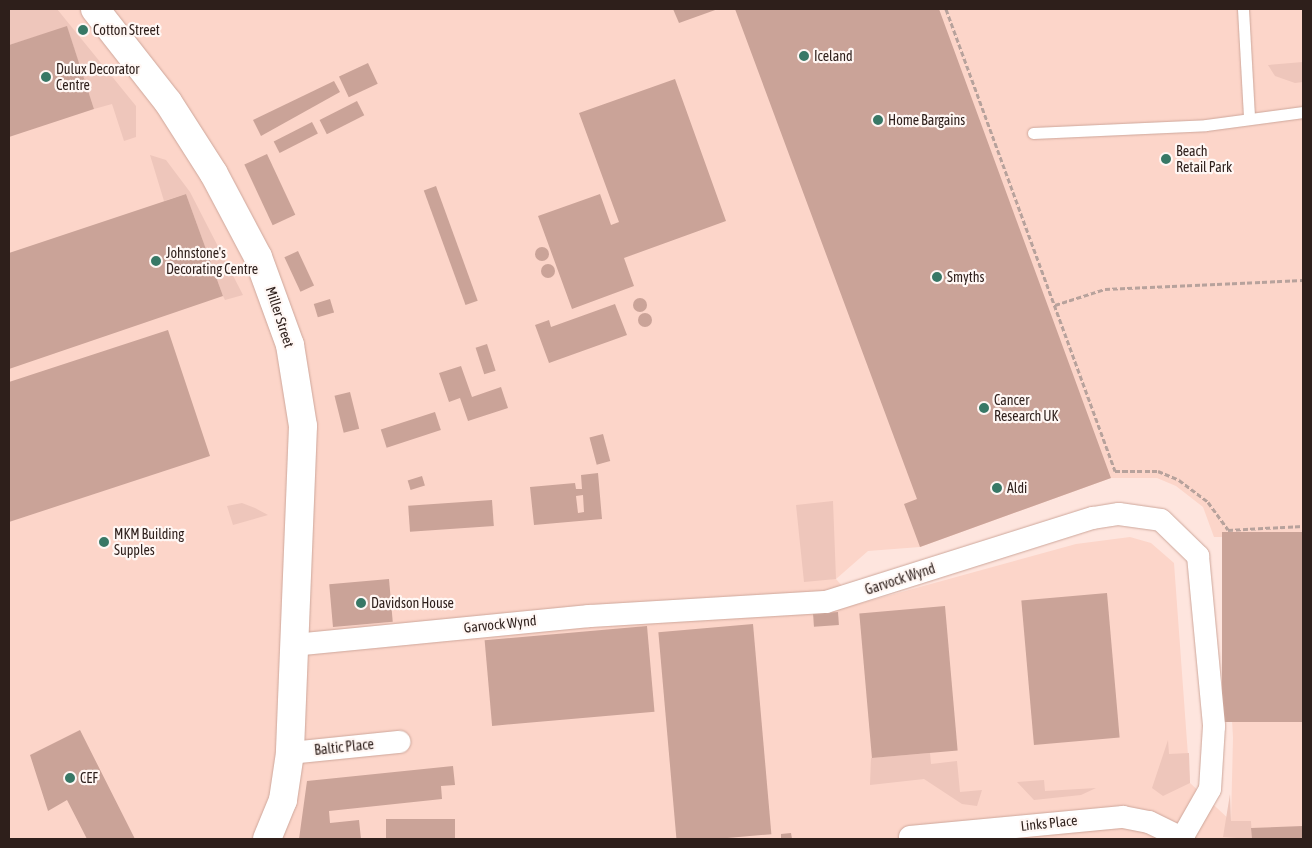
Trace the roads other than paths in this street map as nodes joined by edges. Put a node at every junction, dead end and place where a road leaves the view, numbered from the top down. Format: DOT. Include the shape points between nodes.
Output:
graph roads {
  1 [pos="95,9"];
  2 [pos="1243,9"];
  3 [pos="1303,112"];
  4 [pos="1249,118"];
  5 [pos="1033,133"];
  6 [pos="293,645"];
  7 [pos="399,742"];
  8 [pos="290,753"];
  9 [pos="910,837"];
  10 [pos="1183,838"];
  11 [pos="268,839"];
  1 -- 6 [label="street, Miller Street" via="168,102 214,174 258,257 283,319 303,426"];
  2 -- 4 [label="lane"];
  3 -- 4 [label="lane"];
  4 -- 5 [label="lane" via="1206,125"];
  6 -- 8 [label="street, Miller Street"];
  6 -- 10 [label="street, Garvock Wynd" via="589,616 826,602 1094,518 1120,514 1151,518 1180,534 1198,556 1204,588 1214,770 1210,788"];
  7 -- 8 [label="street, Baltic Place"];
  8 -- 11 [label="street, Miller Street" via="283,800"];
  9 -- 10 [label="street, Links Place" via="1124,817 1149,822"];
}
